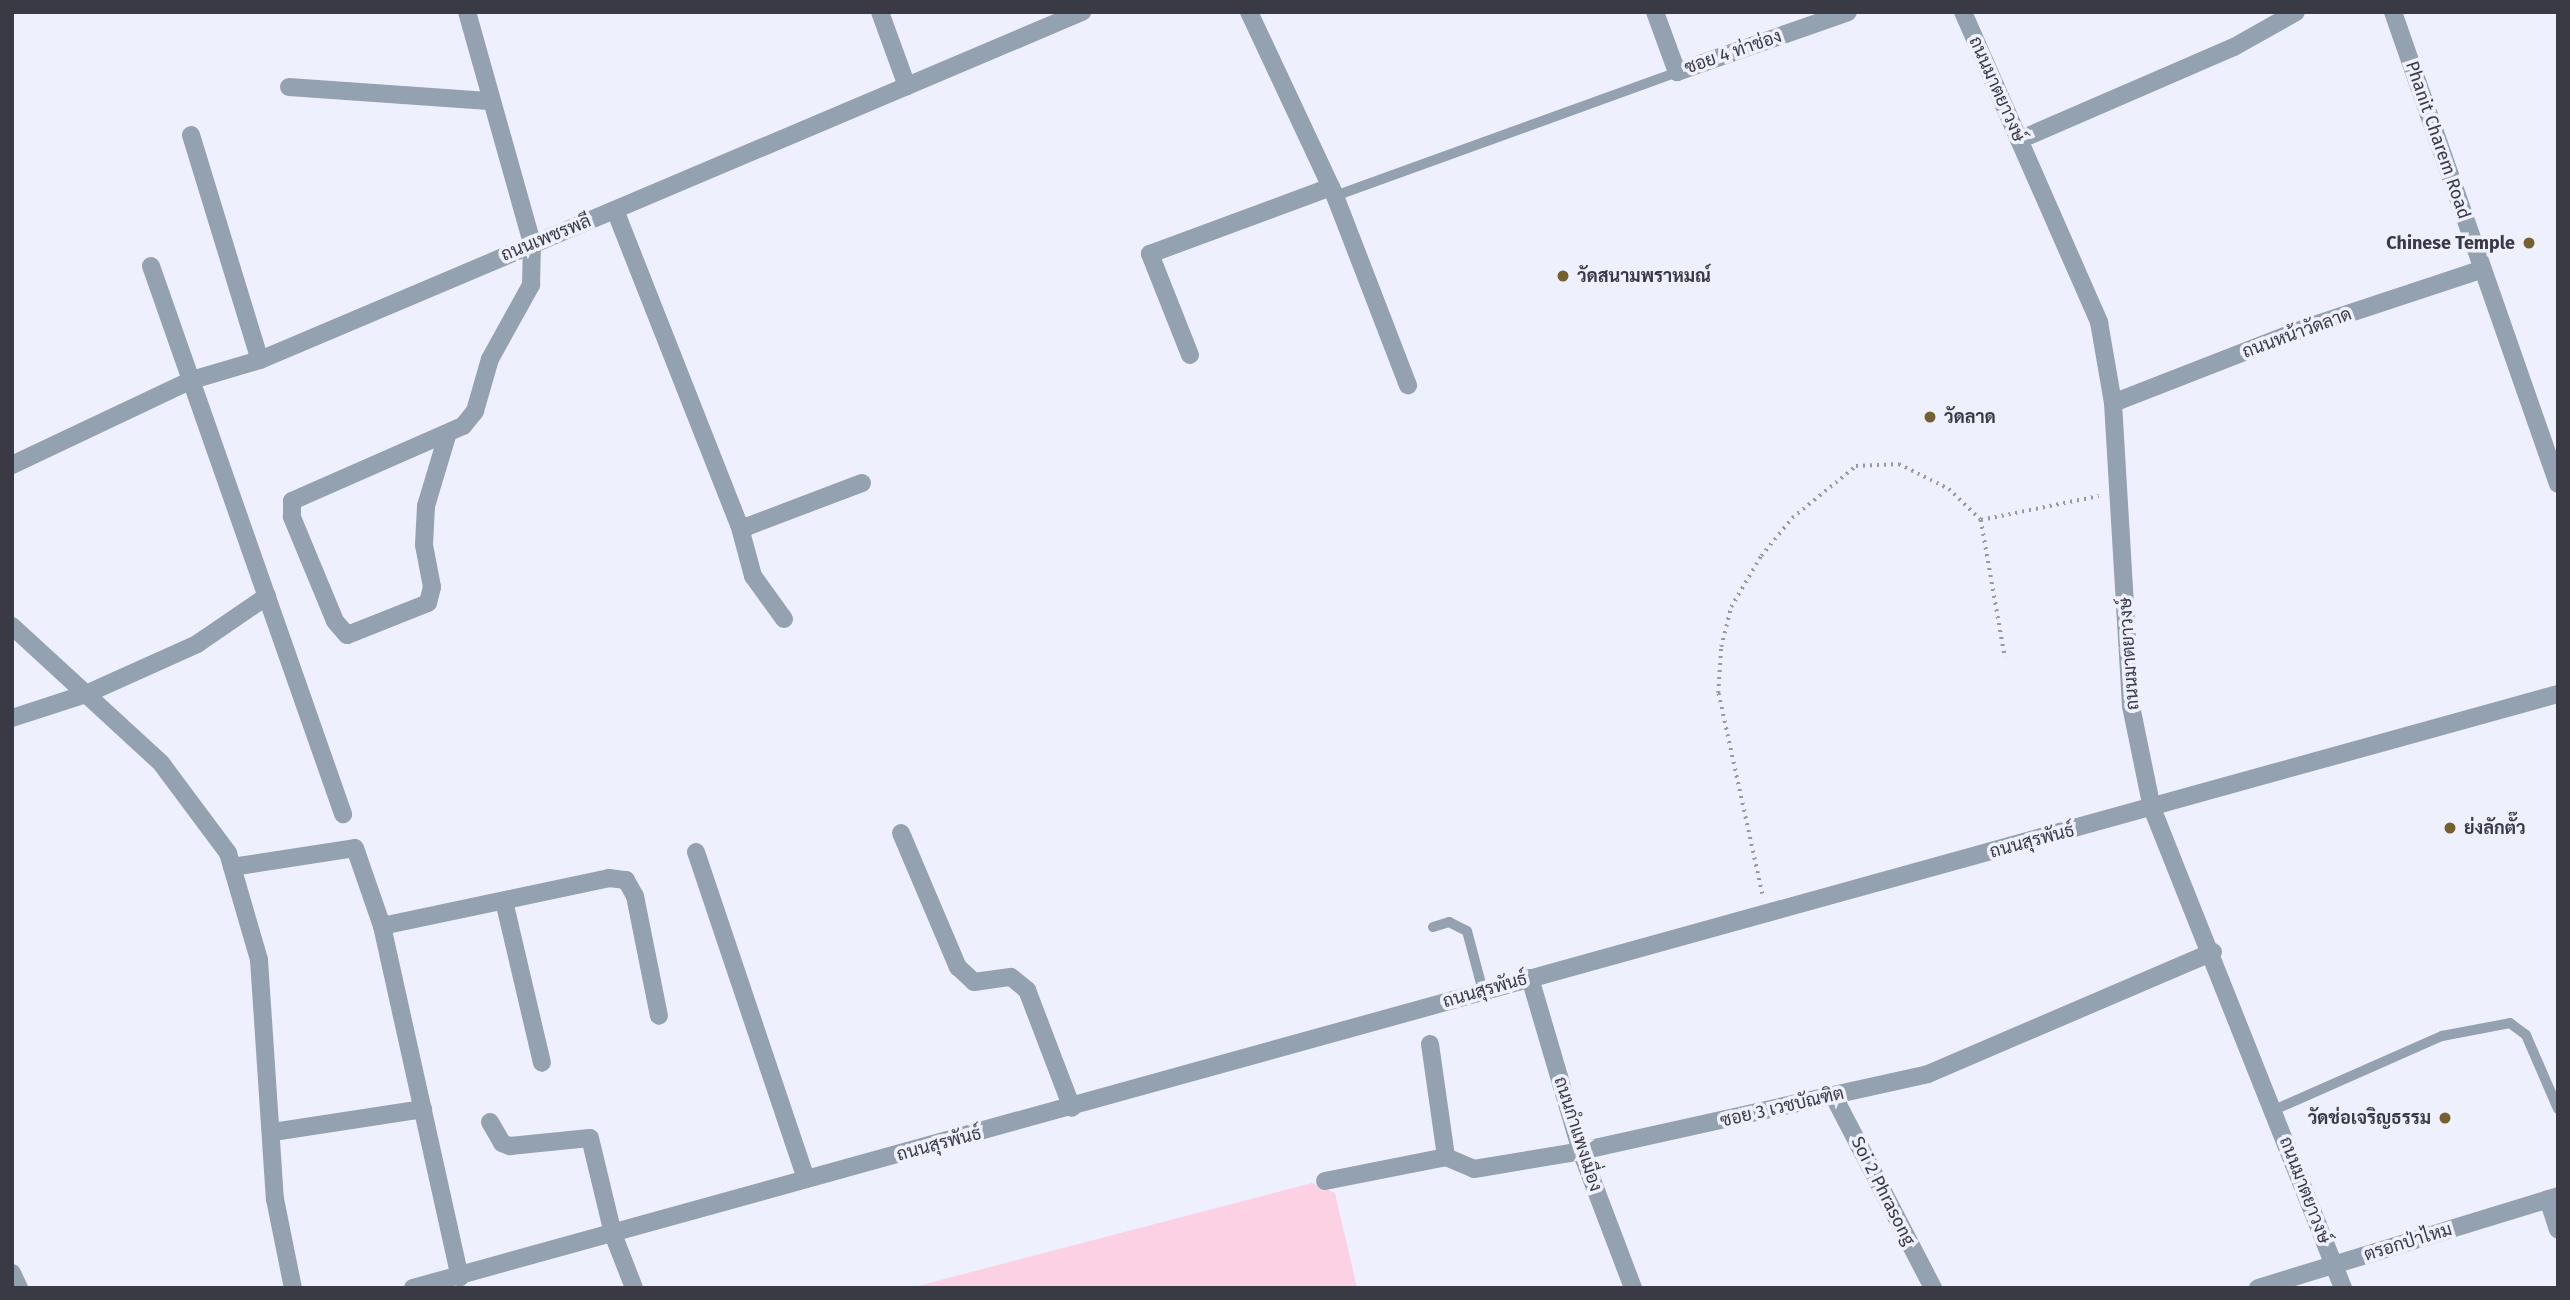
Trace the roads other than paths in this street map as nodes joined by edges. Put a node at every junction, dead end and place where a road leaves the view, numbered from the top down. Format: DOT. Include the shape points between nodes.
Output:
graph roads {
  1 [pos="467,12"];
  2 [pos="880,12"];
  3 [pos="1082,12"];
  4 [pos="1250,12"];
  5 [pos="1655,12"];
  6 [pos="1848,12"];
  7 [pos="1963,12"];
  8 [pos="2296,12"];
  9 [pos="2393,12"];
  10 [pos="1677,72"];
  11 [pos="907,86"];
  12 [pos="289,87"];
  13 [pos="489,101"];
  14 [pos="191,135"];
  15 [pos="2019,140"];
  16 [pos="1333,191"];
  17 [pos="615,210"];
  18 [pos="532,243"];
  19 [pos="151,265"];
  20 [pos="2483,269"];
  21 [pos="1190,355"];
  22 [pos="260,360"];
  23 [pos="192,380"];
  24 [pos="1408,385"];
  25 [pos="2113,403"];
  26 [pos="447,436"];
  27 [pos="12,465"];
  28 [pos="862,483"];
  29 [pos="2558,484"];
  30 [pos="739,524"];
  31 [pos="267,596"];
  32 [pos="784,620"];
  33 [pos="12,626"];
  34 [pos="86,694"];
  35 [pos="2558,694"];
  36 [pos="12,718"];
  37 [pos="2152,808"];
  38 [pos="343,814"];
  39 [pos="901,833"];
  40 [pos="696,852"];
  41 [pos="232,867"];
  42 [pos="504,901"];
  43 [pos="382,926"];
  44 [pos="1433,927"];
  45 [pos="2213,952"];
  46 [pos="1530,978"];
  47 [pos="1483,990"];
  48 [pos="659,1016"];
  49 [pos="1430,1044"];
  50 [pos="542,1063"];
  51 [pos="1833,1095"];
  52 [pos="1072,1108"];
  53 [pos="2558,1108"];
  54 [pos="423,1109"];
  55 [pos="2274,1110"];
  56 [pos="490,1122"];
  57 [pos="273,1132"];
  58 [pos="1581,1152"];
  59 [pos="1446,1157"];
  60 [pos="806,1179"];
  61 [pos="1325,1181"];
  62 [pos="2553,1198"];
  63 [pos="2558,1229"];
  64 [pos="613,1234"];
  65 [pos="2334,1265"];
  66 [pos="12,1273"];
  67 [pos="460,1277"];
  68 [pos="19,1288"];
  69 [pos="293,1288"];
  70 [pos="413,1288"];
  71 [pos="634,1288"];
  72 [pos="1633,1288"];
  73 [pos="1933,1288"];
  74 [pos="2258,1288"];
  75 [pos="2343,1288"];
  1 -- 13 [label="street"];
  2 -- 11 [label="street"];
  3 -- 11 [label="street, ถนนเพชรพลี"];
  4 -- 16 [label="street"];
  5 -- 10 [label="street, ซอย 4 ท่าช่อง"];
  6 -- 10 [label="street, ซอย 4 ท่าช่อง"];
  7 -- 15 [label="street, ถนนมาตยาวงษ์"];
  8 -- 15 [label="street" via="2234,47"];
  9 -- 20 [label="street, Phanit Charem Road"];
  10 -- 16 [label="lane"];
  11 -- 17 [label="street, ถนนเพชรพลี"];
  12 -- 13 [label="street"];
  13 -- 18 [label="street"];
  14 -- 22 [label="street"];
  15 -- 25 [label="street, ถนนมาตยาวงษ์" via="2099,321"];
  16 -- 21 [label="street" via="1150,254"];
  16 -- 24 [label="street"];
  17 -- 18 [label="street, ถนนเพชรพลี"];
  17 -- 30 [label="street"];
  18 -- 22 [label="street, ถนนเพชรพลี"];
  18 -- 26 [label="street" via="528,295 490,359 475,411"];
  19 -- 23 [label="street"];
  20 -- 25 [label="street, ถนนหน้าวัดลาด" via="2311,326"];
  20 -- 29 [label="street, Phanit Charem Road"];
  22 -- 23 [label="street, ถนนเพชรพลี"];
  23 -- 27 [label="street, ถนนเพชรพลี"];
  23 -- 31 [label="street"];
  25 -- 37 [label="street, ถนนมาตยาวงษ์" via="2131,706"];
  26 -- 26 [label="street" via="292,501 292,517 335,621 347,635 428,603 432,587 424,545 426,506"];
  28 -- 30 [label="street" via="746,527"];
  30 -- 32 [label="street" via="753,576"];
  31 -- 34 [label="street" via="208,638"];
  31 -- 38 [label="street"];
  33 -- 34 [label="street"];
  34 -- 36 [label="street"];
  34 -- 41 [label="street" via="161,763 228,853"];
  35 -- 37 [label="street, ถนนสุรพันธ์"];
  37 -- 45 [label="street, ถนนมาตยาวงษ์"];
  37 -- 46 [label="street, ถนนสุรพันธ์"];
  39 -- 52 [label="street" via="958,967 974,982 1011,977 1027,990"];
  40 -- 60 [label="street"];
  41 -- 43 [label="street" via="355,848"];
  41 -- 57 [label="street" via="259,961"];
  42 -- 43 [label="street"];
  42 -- 48 [label="street" via="609,878 626,880 635,896"];
  42 -- 50 [label="street"];
  43 -- 54 [label="street"];
  44 -- 47 [label="lane" via="1449,922 1467,931"];
  45 -- 51 [label="street, ซอย 3 เวชบัณฑิต" via="1928,1074"];
  45 -- 55 [label="street, ถนนมาตยาวงษ์"];
  46 -- 47 [label="street, ถนนสุรพันธ์"];
  46 -- 58 [label="street, ถนนกำแพงเมี่อง"];
  47 -- 52 [label="street, ถนนสุรพันธ์"];
  49 -- 59 [label="street"];
  51 -- 58 [label="street, ซอย 3 เวชบัณฑิต"];
  51 -- 73 [label="street, Soi 2 Phrasong"];
  52 -- 60 [label="street, ถนนสุรพันธ์"];
  53 -- 55 [label="lane" via="2526,1035 2510,1023 2442,1036"];
  54 -- 57 [label="street"];
  54 -- 67 [label="street"];
  55 -- 65 [label="street, ถนนมาตยาวงษ์"];
  56 -- 64 [label="street" via="502,1143 510,1146 587,1135"];
  57 -- 69 [label="street" via="275,1199"];
  58 -- 59 [label="street, ซอย 3 เวชบัณฑิต" via="1474,1169"];
  58 -- 72 [label="street, ถนนกำแพงเมี่อง"];
  59 -- 61 [label="street"];
  60 -- 64 [label="street, ถนนสุรพันธ์"];
  62 -- 63 [label="street"];
  62 -- 65 [label="street, ตรอกป่าไหม"];
  64 -- 67 [label="street, ถนนสุรพันธ์"];
  64 -- 71 [label="street"];
  65 -- 74 [label="street, ตรอกป่าไหม"];
  65 -- 75 [label="street, ถนนมาตยาวงษ์"];
  66 -- 68 [label="street"];
  67 -- 70 [label="street, ถนนสุรพันธ์"];
}
